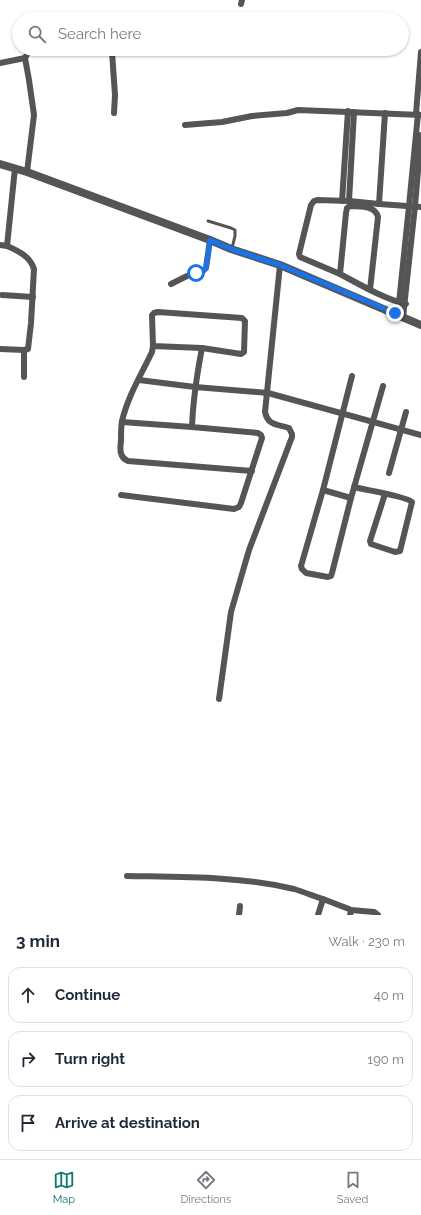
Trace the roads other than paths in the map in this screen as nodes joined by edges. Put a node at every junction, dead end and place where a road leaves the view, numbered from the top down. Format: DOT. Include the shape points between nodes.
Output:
graph roads {
  1 [pos="421,52"];
  2 [pos="112,56"];
  3 [pos="25,58"];
  4 [pos="0,63"];
  5 [pos="351,112"];
  6 [pos="114,113"];
  7 [pos="385,113"];
  8 [pos="418,114"];
  9 [pos="185,125"];
  10 [pos="421,135"];
  11 [pos="0,164"];
  12 [pos="14,168"];
  13 [pos="27,172"];
  14 [pos="346,201"];
  15 [pos="379,204"];
  16 [pos="415,206"];
  17 [pos="208,221"];
  18 [pos="210,240"];
  19 [pos="0,245"];
  20 [pos="7,246"];
  21 [pos="231,249"];
  22 [pos="280,265"];
  23 [pos="340,274"];
  24 [pos="171,284"];
  25 [pos="370,290"];
  26 [pos="2,295"];
  27 [pos="33,297"];
  28 [pos="402,303"];
  29 [pos="395,313"];
  30 [pos="404,317"];
  31 [pos="421,325"];
  32 [pos="153,346"];
  33 [pos="202,348"];
  34 [pos="0,349"];
  35 [pos="24,350"];
  36 [pos="352,376"];
  37 [pos="24,377"];
  38 [pos="139,380"];
  39 [pos="383,386"];
  40 [pos="195,387"];
  41 [pos="268,393"];
  42 [pos="406,412"];
  43 [pos="343,414"];
  44 [pos="122,422"];
  45 [pos="372,422"];
  46 [pos="192,427"];
  47 [pos="401,430"];
  48 [pos="421,435"];
  49 [pos="252,471"];
  50 [pos="389,473"];
  51 [pos="354,487"];
  52 [pos="323,490"];
  53 [pos="385,494"];
  54 [pos="121,495"];
  55 [pos="351,498"];
  56 [pos="219,699"];
  57 [pos="127,876"];
  58 [pos="323,899"];
  59 [pos="240,906"];
  60 [pos="350,912"];
  61 [pos="239,915"];
  62 [pos="318,915"];
  63 [pos="378,915"];
  1 -- 8 [label="street"];
  2 -- 6 [label="street"];
  3 -- 4 [label="street"];
  3 -- 13 [label="street" via="34,115"];
  5 -- 7 [label="street"];
  5 -- 9 [label="street" via="298,110"];
  5 -- 14 [label="street"];
  7 -- 8 [label="street"];
  7 -- 15 [label="street"];
  8 -- 16 [label="street"];
  10 -- 16 [label="street"];
  11 -- 12 [label="street"];
  12 -- 13 [label="street"];
  12 -- 20 [label="street"];
  13 -- 18 [label="street"];
  14 -- 15 [label="street"];
  14 -- 23 [label="street" via="317,200 312,203 299,254 303,259"];
  15 -- 16 [label="street"];
  16 -- 28 [label="street"];
  17 -- 21 [label="lane" via="235,230"];
  18 -- 21 [label="street"];
  18 -- 24 [label="street" via="206,268"];
  19 -- 20 [label="street"];
  20 -- 27 [label="street" via="27,257 33,264"];
  21 -- 22 [label="street"];
  22 -- 29 [label="street"];
  22 -- 41 [label="street"];
  23 -- 25 [label="street"];
  23 -- 25 [label="street" via="347,208 350,206 374,210 378,217"];
  25 -- 28 [label="street"];
  26 -- 27 [label="street"];
  27 -- 35 [label="street" via="29,347"];
  28 -- 29 [label="street"];
  28 -- 30 [label="street"];
  29 -- 30 [label="street"];
  30 -- 31 [label="street"];
  32 -- 33 [label="street"];
  32 -- 33 [label="street" via="154,313 244,320 243,354"];
  32 -- 38 [label="street"];
  33 -- 40 [label="street"];
  34 -- 35 [label="street"];
  35 -- 37 [label="street"];
  36 -- 43 [label="street"];
  38 -- 40 [label="street"];
  38 -- 44 [label="street" via="129,399"];
  39 -- 45 [label="street"];
  40 -- 41 [label="street"];
  40 -- 46 [label="street"];
  41 -- 43 [label="street"];
  41 -- 56 [label="street" via="266,417 273,423 289,428 292,437 249,550 231,612"];
  42 -- 47 [label="street"];
  43 -- 45 [label="street"];
  43 -- 52 [label="street"];
  44 -- 46 [label="street"];
  44 -- 49 [label="street" via="120,450 121,456 128,461"];
  45 -- 47 [label="street"];
  45 -- 51 [label="street"];
  46 -- 49 [label="street" via="254,432 261,435"];
  47 -- 48 [label="street"];
  47 -- 50 [label="street"];
  49 -- 54 [label="street" via="241,503 234,509"];
  51 -- 53 [label="street"];
  51 -- 55 [label="street"];
  52 -- 55 [label="street"];
  52 -- 55 [label="street" via="301,566 306,573 331,576"];
  53 -- 53 [label="street" via="411,501 413,505 398,552 371,544 370,541"];
  57 -- 58 [label="street" via="209,877 270,884"];
  58 -- 60 [label="street"];
  58 -- 62 [label="street"];
  59 -- 61 [label="street"];
  60 -- 63 [label="street" via="374,912"];
}
